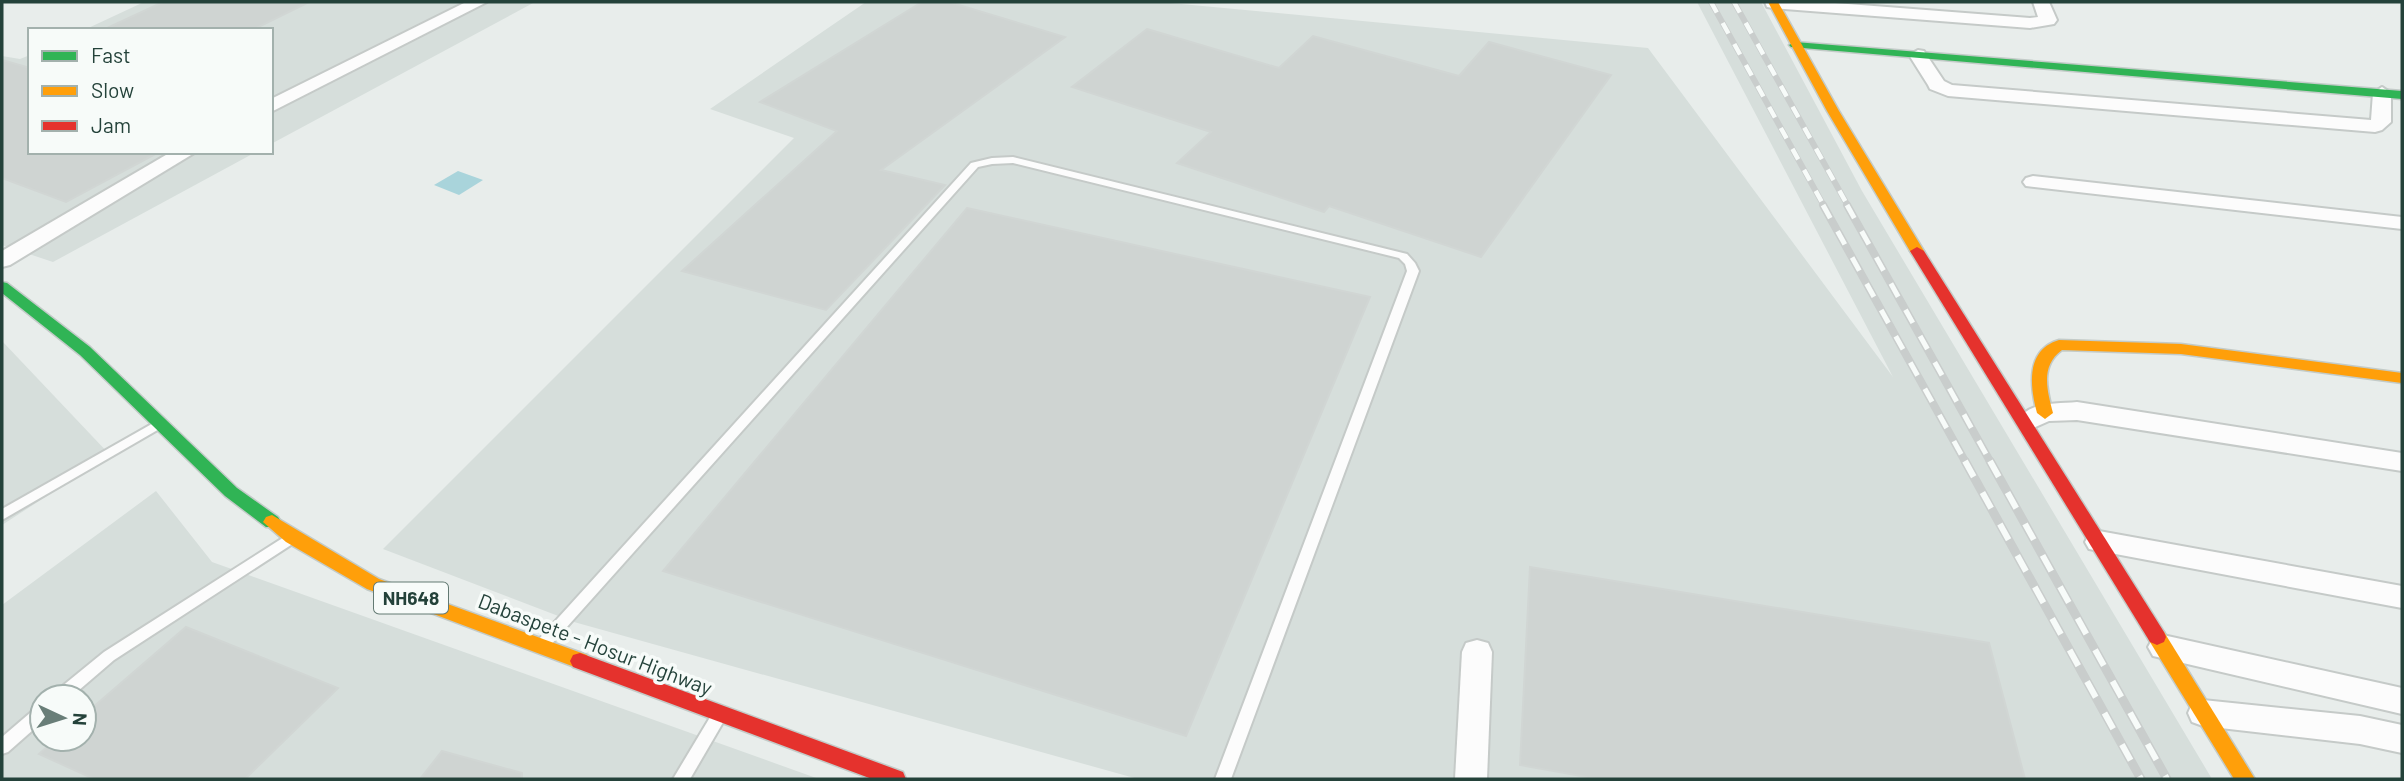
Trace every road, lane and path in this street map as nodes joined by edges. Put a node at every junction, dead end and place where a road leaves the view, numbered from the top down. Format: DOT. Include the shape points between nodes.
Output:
graph roads {
  1 [pos="480,2"];
  2 [pos="1773,2"];
  3 [pos="2041,2"];
  4 [pos="1796,45"];
  5 [pos="1918,55"];
  6 [pos="2382,93"];
  7 [pos="2402,95"];
  8 [pos="273,105"];
  9 [pos="183,154"];
  10 [pos="2032,182"];
  11 [pos="2402,223"];
  12 [pos="2,260"];
  13 [pos="2,286"];
  14 [pos="2402,378"];
  15 [pos="2035,418"];
  16 [pos="160,423"];
  17 [pos="2402,462"];
  18 [pos="2,515"];
  19 [pos="292,537"];
  20 [pos="2099,542"];
  21 [pos="2402,597"];
  22 [pos="542,645"];
  23 [pos="2163,647"];
  24 [pos="1477,652"];
  25 [pos="76,683"];
  26 [pos="2402,701"];
  27 [pos="2203,713"];
  28 [pos="719,715"];
  29 [pos="28,724"];
  30 [pos="2402,739"];
  31 [pos="2,747"];
  32 [pos="681,779"];
  33 [pos="896,779"];
  34 [pos="1223,779"];
  35 [pos="1471,779"];
  36 [pos="2245,779"];
  1 -- 8 [label="street"];
  2 -- 3 [label="street" via="2030,23 2048,20"];
  2 -- 4 [label="main road"];
  4 -- 5 [label="main road"];
  4 -- 15 [label="main road" via="1895,219"];
  5 -- 6 [label="main road"];
  5 -- 6 [label="street" via="1937,85 1948,90 2375,126 2381,122"];
  6 -- 7 [label="main road"];
  9 -- 12 [label="street"];
  10 -- 11 [label="street"];
  13 -- 16 [label="main road, Dabaspete - Hosur Highway / NH648" via="85,351"];
  14 -- 15 [label="main road" via="2181,349 2059,345 2048,349 2041,359"];
  15 -- 17 [label="street" via="2077,411"];
  15 -- 20 [label="main road"];
  16 -- 18 [label="lane"];
  16 -- 19 [label="main road, Dabaspete - Hosur Highway / NH648" via="231,492"];
  19 -- 22 [label="main road, Dabaspete - Hosur Highway / NH648" via="373,584"];
  19 -- 25 [label="lane" via="108,656"];
  20 -- 21 [label="street"];
  20 -- 23 [label="main road"];
  22 -- 28 [label="main road, Dabaspete - Hosur Highway / NH648"];
  22 -- 34 [label="lane" via="975,165 1013,160 1403,256 1413,271"];
  23 -- 26 [label="street"];
  23 -- 27 [label="main road"];
  24 -- 35 [label="street"];
  27 -- 30 [label="street"];
  27 -- 36 [label="main road"];
  28 -- 32 [label="lane"];
  28 -- 33 [label="main road, Dabaspete - Hosur Highway / NH648"];
  29 -- 31 [label="lane"];
}
